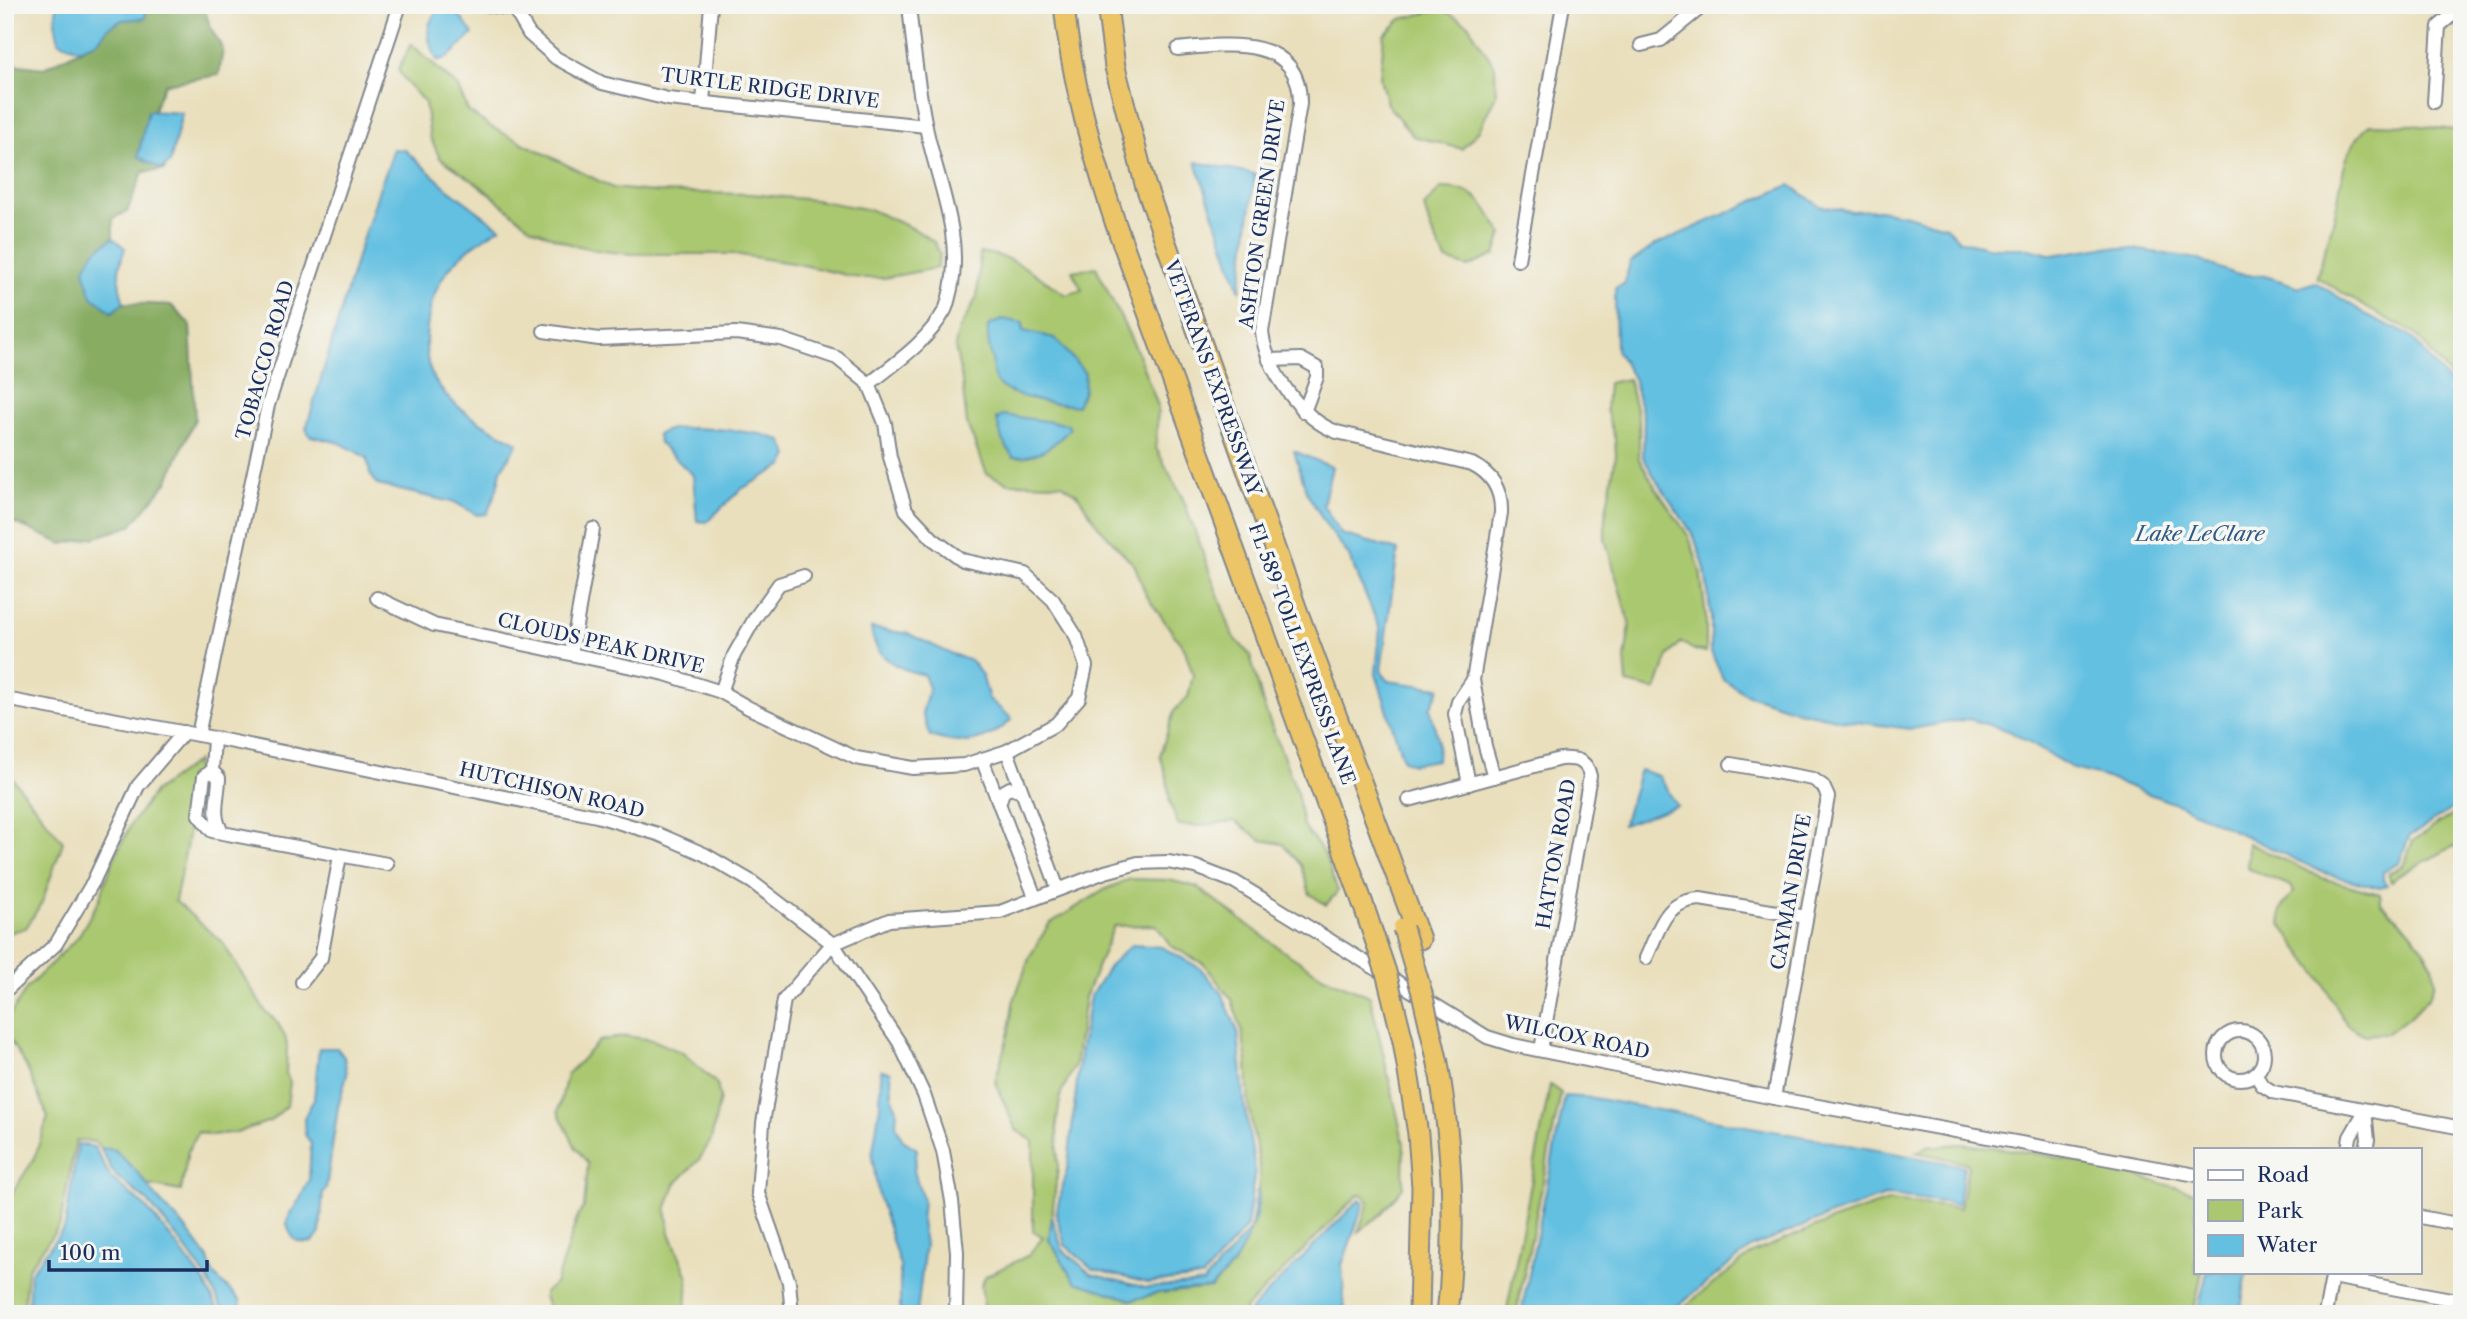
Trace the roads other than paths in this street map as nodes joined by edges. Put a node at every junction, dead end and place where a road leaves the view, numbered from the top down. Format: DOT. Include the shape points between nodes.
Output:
graph roads {
  1 [pos="400,5"];
  2 [pos="488,5"];
  3 [pos="711,5"];
  4 [pos="909,5"];
  5 [pos="1065,5"];
  6 [pos="1095,5"];
  7 [pos="1107,5"];
  8 [pos="1563,5"];
  9 [pos="1704,5"];
  10 [pos="513,7"];
  11 [pos="2462,12"];
  12 [pos="1642,45"];
  13 [pos="1178,49"];
  14 [pos="703,102"];
  15 [pos="2434,102"];
  16 [pos="926,125"];
  17 [pos="1518,260"];
  18 [pos="544,331"];
  19 [pos="1269,360"];
  20 [pos="869,384"];
  21 [pos="1304,412"];
  22 [pos="593,528"];
  23 [pos="804,576"];
  24 [pos="377,598"];
  25 [pos="571,654"];
  26 [pos="1473,680"];
  27 [pos="721,692"];
  28 [pos="5,699"];
  29 [pos="1482,731"];
  30 [pos="184,732"];
  31 [pos="1458,734"];
  32 [pos="198,735"];
  33 [pos="214,738"];
  34 [pos="1007,751"];
  35 [pos="982,759"];
  36 [pos="1731,764"];
  37 [pos="212,771"];
  38 [pos="1494,777"];
  39 [pos="1469,784"];
  40 [pos="202,789"];
  41 [pos="219,790"];
  42 [pos="1020,790"];
  43 [pos="1409,800"];
  44 [pos="999,804"];
  45 [pos="218,831"];
  46 [pos="340,856"];
  47 [pos="387,864"];
  48 [pos="1058,889"];
  49 [pos="1035,897"];
  50 [pos="1806,917"];
  51 [pos="1411,934"];
  52 [pos="833,944"];
  53 [pos="1646,958"];
  54 [pos="302,982"];
  55 [pos="5,991"];
  56 [pos="1541,1050"];
  57 [pos="1445,1067"];
  58 [pos="2255,1074"];
  59 [pos="1774,1098"];
  60 [pos="2365,1111"];
  61 [pos="2462,1128"];
  62 [pos="2348,1148"];
  63 [pos="2366,1148"];
  64 [pos="2194,1175"];
  65 [pos="2422,1217"];
  66 [pos="2462,1225"];
  67 [pos="2333,1274"];
  68 [pos="2458,1300"];
  69 [pos="792,1314"];
  70 [pos="956,1314"];
  71 [pos="1419,1314"];
  72 [pos="1447,1314"];
  73 [pos="1459,1314"];
  74 [pos="2325,1314"];
  75 [pos="2451,1314"];
  1 -- 32 [label="street, TOBACCO ROAD" via="268,405"];
  2 -- 10 [label="street, TURTLE RIDGE DRIVE"];
  3 -- 14 [label="street"];
  4 -- 16 [label="street"];
  5 -- 71 [label="highway, VETERANS EXPRESSWAY, bridge" via="1086,128 1115,222 1386,972 1418,1134 1422,1187"];
  6 -- 51 [label="highway, FL 589 TOLL EXPRESS LANE" via="1115,123 1135,195"];
  7 -- 51 [label="highway, VETERANS EXPRESSWAY" via="1120,89 1149,196"];
  8 -- 17 [label="street"];
  9 -- 12 [label="street" via="1661,40"];
  10 -- 14 [label="street, TURTLE RIDGE DRIVE" via="529,34 556,58 602,83 668,99"];
  11 -- 15 [label="street" via="2439,26"];
  13 -- 19 [label="street, ASHTON GREEN DRIVE" via="1228,45 1277,54 1298,85 1300,104 1262,322"];
  14 -- 16 [label="street, TURTLE RIDGE DRIVE"];
  16 -- 20 [label="street" via="952,224 955,268 950,294 926,339"];
  18 -- 20 [label="street, CLOUDS PEAK DRIVE" via="598,339 736,333 781,339 837,358"];
  19 -- 21 [label="street, ASHTON GREEN DRIVE"];
  19 -- 21 [label="street" via="1301,359 1317,368"];
  20 -- 34 [label="street, CLOUDS PEAK DRIVE" via="885,423 906,510 933,539 962,560 1026,574 1053,600 1076,636 1086,666 1079,698 1056,724"];
  21 -- 26 [label="street, ASHTON GREEN DRIVE" via="1336,432 1472,464 1493,480 1502,513"];
  22 -- 25 [label="street"];
  23 -- 27 [label="street" via="779,584 734,655"];
  24 -- 25 [label="street, CLOUDS PEAK DRIVE" via="434,625"];
  25 -- 27 [label="street, CLOUDS PEAK DRIVE" via="665,674"];
  26 -- 29 [label="street, ASHTON GREEN DRIVE"];
  26 -- 31 [label="street, ASHTON GREEN DRIVE" via="1455,708"];
  27 -- 35 [label="street, CLOUDS PEAK DRIVE" via="856,758 913,768 964,765"];
  28 -- 30 [label="street, HUTCHISON ROAD"];
  29 -- 31 [label="street"];
  29 -- 38 [label="street, ASHTON GREEN DRIVE"];
  30 -- 32 [label="street, HUTCHISON ROAD"];
  30 -- 55 [label="street" via="138,786 93,882 57,944"];
  31 -- 39 [label="street, ASHTON GREEN DRIVE"];
  32 -- 33 [label="street, HUTCHISON ROAD"];
  33 -- 37 [label="street"];
  33 -- 52 [label="street, HUTCHISON ROAD" via="597,816 658,834 752,882"];
  34 -- 35 [label="street, CLOUDS PEAK DRIVE"];
  34 -- 42 [label="street"];
  35 -- 44 [label="street"];
  36 -- 50 [label="street, CAYMAN DRIVE" via="1813,779 1823,786 1828,797"];
  37 -- 40 [label="street" via="204,776"];
  37 -- 41 [label="street" via="219,778"];
  38 -- 39 [label="street, HATTON ROAD"];
  38 -- 56 [label="street, HATTON ROAD" via="1569,759 1583,762 1590,776"];
  39 -- 43 [label="street, HATTON ROAD"];
  40 -- 41 [label="street"];
  40 -- 45 [label="street" via="199,815 212,831"];
  41 -- 45 [label="street"];
  42 -- 44 [label="street" via="1003,792"];
  42 -- 48 [label="street"];
  44 -- 49 [label="street"];
  45 -- 46 [label="street"];
  46 -- 47 [label="street"];
  46 -- 54 [label="street" via="321,958"];
  48 -- 49 [label="street, WILCOX ROAD"];
  48 -- 56 [label="street, WILCOX ROAD" via="1138,863 1196,867 1235,882 1487,1037"];
  49 -- 52 [label="street, WILCOX ROAD" via="1000,912 889,920"];
  50 -- 53 [label="street" via="1686,900 1669,909"];
  50 -- 59 [label="street, CAYMAN DRIVE"];
  51 -- 57 [label="highway, VETERANS EXPRESSWAY" via="1438,1006"];
  52 -- 69 [label="street" via="785,1000 763,1123 758,1193 789,1282"];
  52 -- 70 [label="street, HUTCHISON ROAD" via="899,1042 925,1095 953,1201"];
  56 -- 59 [label="street, WILCOX ROAD"];
  57 -- 72 [label="highway" via="1453,1208"];
  57 -- 73 [label="highway, VETERANS EXPRESSWAY" via="1461,1146 1465,1207"];
  58 -- 58 [label="street" via="2264,1061 2263,1045 2243,1030 2227,1034 2215,1053 2220,1069 2232,1078"];
  58 -- 60 [label="street" via="2273,1092"];
  59 -- 64 [label="street, WILCOX ROAD"];
  60 -- 61 [label="street"];
  60 -- 62 [label="street"];
  60 -- 63 [label="street"];
  65 -- 66 [label="street"];
  67 -- 68 [label="street"];
  67 -- 74 [label="street"];
  68 -- 75 [label="street"];
}
